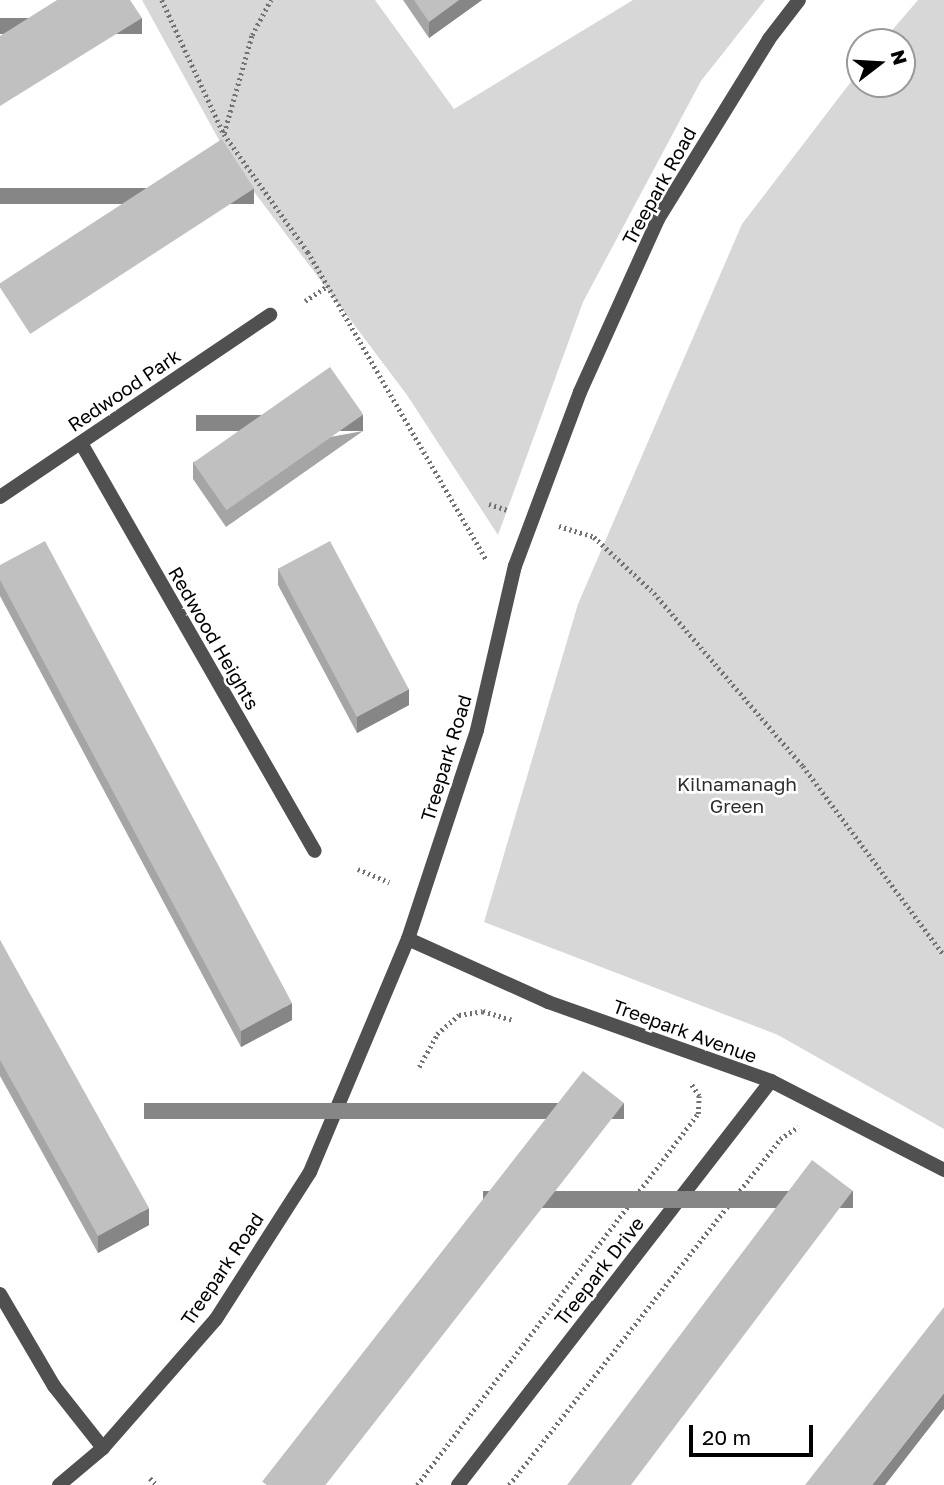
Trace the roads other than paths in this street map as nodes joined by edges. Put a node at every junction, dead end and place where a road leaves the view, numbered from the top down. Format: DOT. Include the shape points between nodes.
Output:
graph roads {
  1 [pos="799,0"];
  2 [pos="270,315"];
  3 [pos="81,443"];
  4 [pos="0,497"];
  5 [pos="315,851"];
  6 [pos="408,939"];
  7 [pos="771,1082"];
  8 [pos="944,1170"];
  9 [pos="0,1294"];
  10 [pos="103,1448"];
  11 [pos="59,1485"];
  12 [pos="458,1485"];
  1 -- 6 [label="street, Treepark Road" via="769,38 658,219 580,392 509,595 477,730"];
  2 -- 3 [label="street, Redwood Park"];
  3 -- 4 [label="street, Redwood Park"];
  3 -- 5 [label="street, Redwood Heights"];
  6 -- 7 [label="street, Treepark Avenue" via="548,1002"];
  6 -- 10 [label="street, Treepark Road" via="310,1172 216,1319"];
  7 -- 8 [label="street, Treepark Avenue"];
  7 -- 12 [label="street, Treepark Drive"];
  9 -- 10 [label="street" via="54,1386"];
  10 -- 11 [label="street, Treepark Road"];
}
